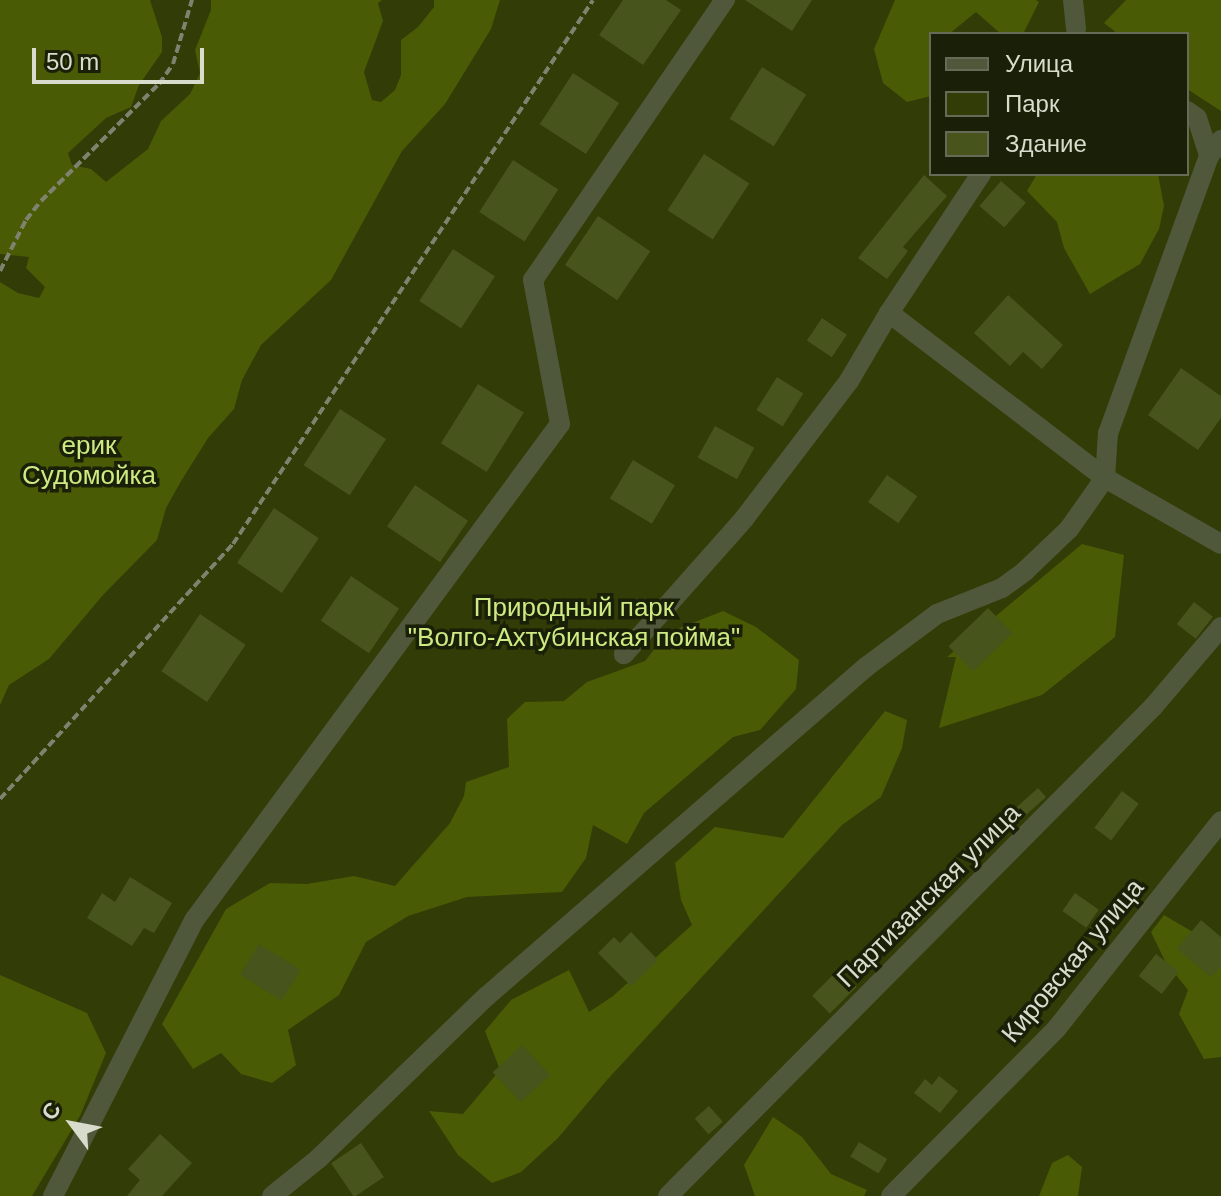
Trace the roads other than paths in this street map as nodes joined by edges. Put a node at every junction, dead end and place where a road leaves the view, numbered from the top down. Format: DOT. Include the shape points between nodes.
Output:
graph roads {
  1 [pos="725,0"];
  2 [pos="1073,0"];
  3 [pos="1077,32"];
  4 [pos="1189,112"];
  5 [pos="1215,148"];
  6 [pos="980,176"];
  7 [pos="889,313"];
  8 [pos="1105,478"];
  9 [pos="1221,544"];
  10 [pos="1221,627"];
  11 [pos="624,654"];
  12 [pos="1221,821"];
  13 [pos="53,1196"];
  14 [pos="272,1196"];
  15 [pos="668,1196"];
  16 [pos="891,1196"];
  1 -- 13 [label="street" via="533,280 560,424 195,919"];
  2 -- 3 [label="street"];
  4 -- 5 [label="street"];
  5 -- 8 [label="street" via="1108,433"];
  6 -- 7 [label="street"];
  7 -- 8 [label="street"];
  7 -- 11 [label="street" via="849,381 744,519"];
  8 -- 9 [label="street"];
  8 -- 14 [label="street" via="1069,529 1025,571 1002,588 937,614 866,667 487,996 318,1159"];
  10 -- 15 [label="street, Партизанская улица" via="1153,707"];
  12 -- 16 [label="street, Кировская улица" via="1057,1028"];
}
